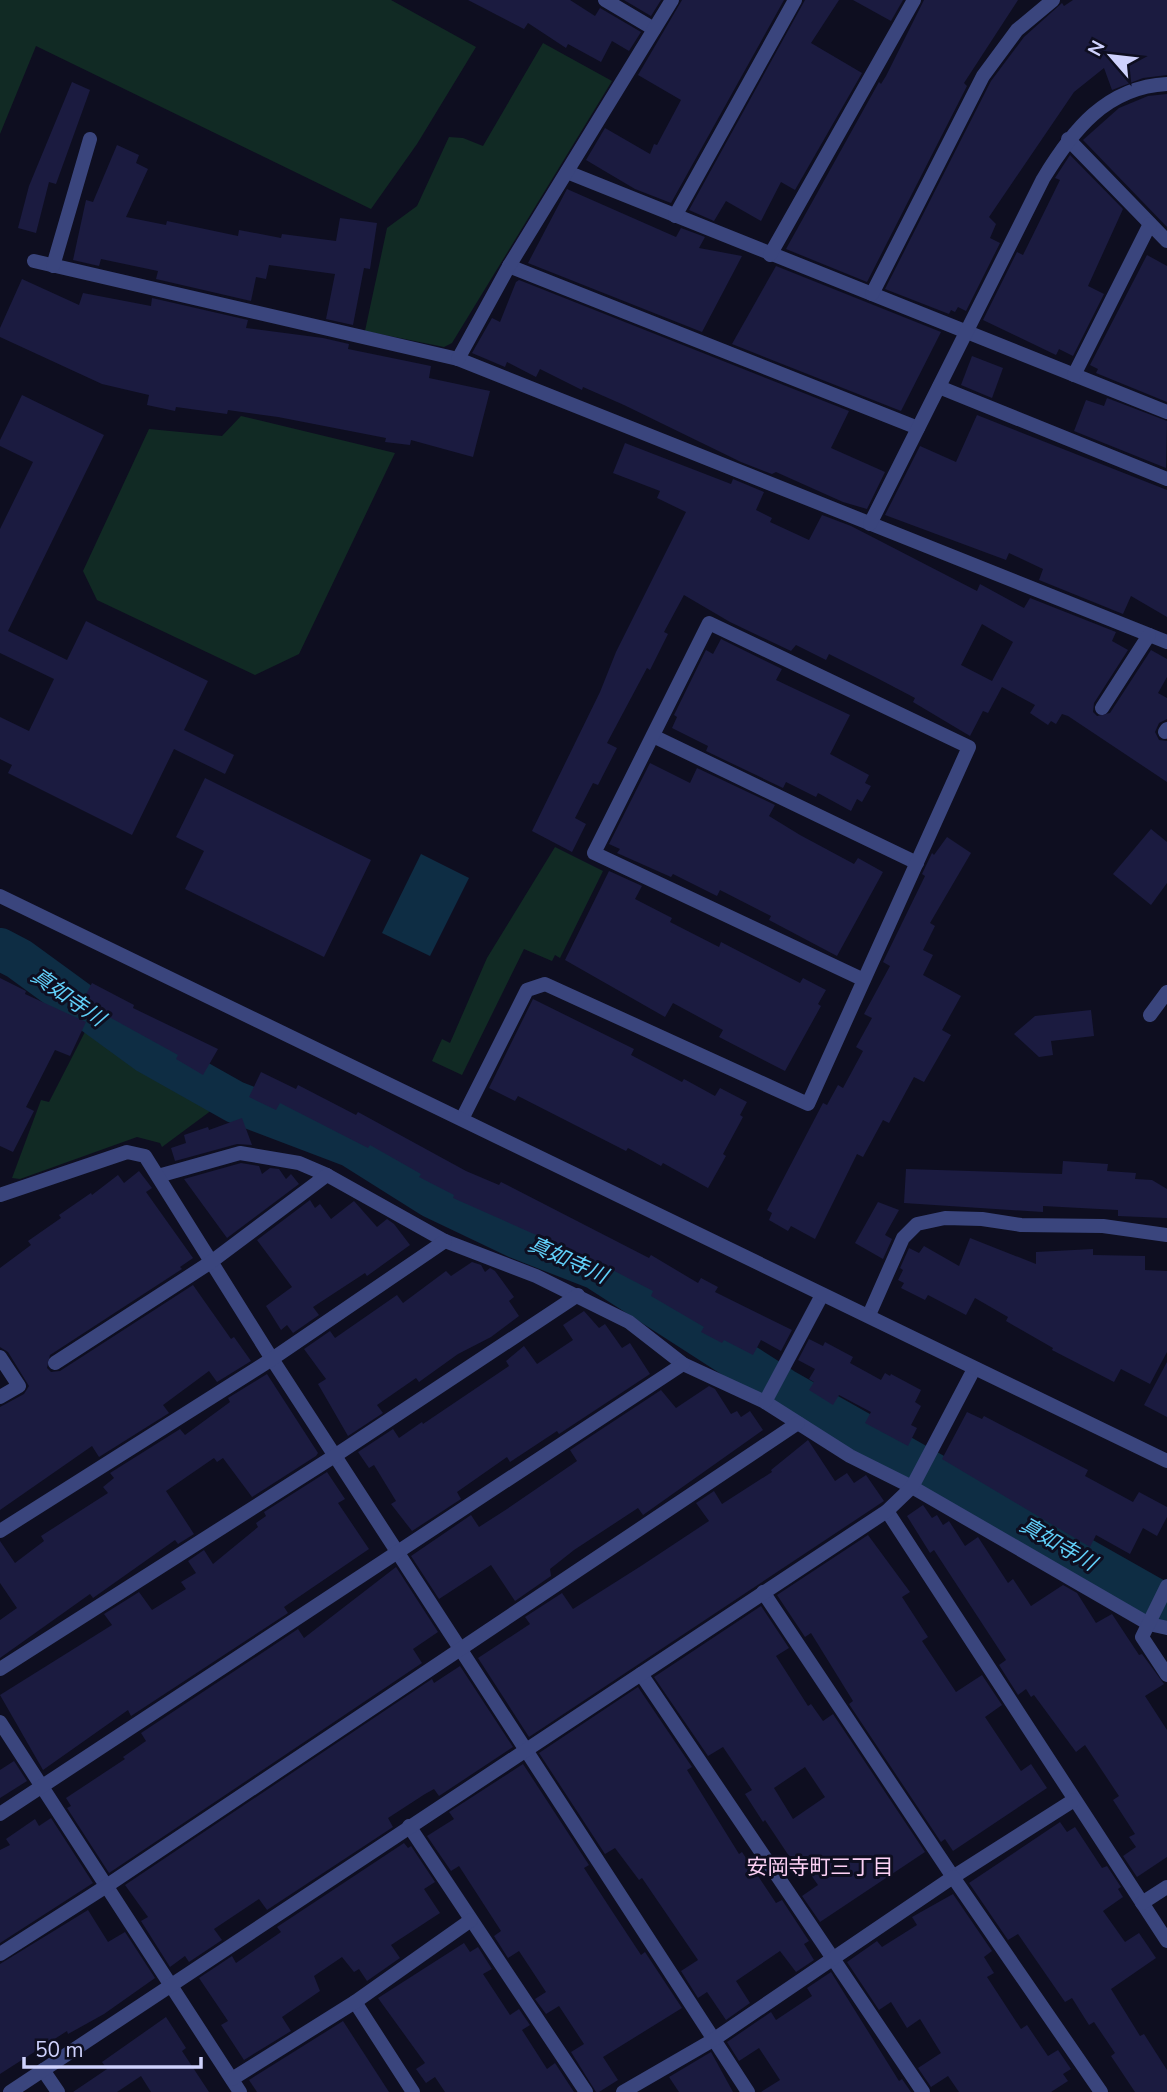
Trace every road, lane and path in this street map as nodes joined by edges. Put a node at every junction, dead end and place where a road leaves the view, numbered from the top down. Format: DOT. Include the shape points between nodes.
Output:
graph roads {
  1 [pos="605,0"];
  2 [pos="672,0"];
  3 [pos="795,0"];
  4 [pos="914,0"];
  5 [pos="1053,0"];
  6 [pos="654,29"];
  7 [pos="1167,83"];
  8 [pos="90,139"];
  9 [pos="1068,139"];
  10 [pos="567,172"];
  11 [pos="675,216"];
  12 [pos="1150,224"];
  13 [pos="1167,241"];
  14 [pos="771,255"];
  15 [pos="34,261"];
  16 [pos="53,266"];
  17 [pos="509,266"];
  18 [pos="872,294"];
  19 [pos="966,333"];
  20 [pos="458,359"];
  21 [pos="1074,375"];
  22 [pos="939,387"];
  23 [pos="1167,412"];
  24 [pos="918,428"];
  25 [pos="1167,479"];
  26 [pos="870,524"];
  27 [pos="1149,635"];
  28 [pos="1167,642"];
  29 [pos="1102,708"];
  30 [pos="653,736"];
  31 [pos="917,863"];
  32 [pos="2,902"];
  33 [pos="864,980"];
  34 [pos="1167,992"];
  35 [pos="1150,1015"];
  36 [pos="462,1119"];
  37 [pos="327,1175"];
  38 [pos="158,1176"];
  39 [pos="0,1195"];
  40 [pos="1167,1235"];
  41 [pos="445,1241"];
  42 [pos="211,1262"];
  43 [pos="578,1294"];
  44 [pos="822,1295"];
  45 [pos="869,1315"];
  46 [pos="0,1357"];
  47 [pos="272,1359"];
  48 [pos="55,1363"];
  49 [pos="683,1364"];
  50 [pos="974,1369"];
  51 [pos="0,1397"];
  52 [pos="765,1402"];
  53 [pos="797,1423"];
  54 [pos="335,1455"];
  55 [pos="1167,1461"];
  56 [pos="912,1487"];
  57 [pos="887,1511"];
  58 [pos="0,1531"];
  59 [pos="398,1552"];
  60 [pos="1167,1587"];
  61 [pos="763,1592"];
  62 [pos="1149,1624"];
  63 [pos="1167,1628"];
  64 [pos="460,1647"];
  65 [pos="0,1669"];
  66 [pos="641,1674"];
  67 [pos="1167,1675"];
  68 [pos="0,1721"];
  69 [pos="526,1750"];
  70 [pos="42,1786"];
  71 [pos="1074,1800"];
  72 [pos="0,1814"];
  73 [pos="409,1826"];
  74 [pos="953,1877"];
  75 [pos="1167,1887"];
  76 [pos="105,1888"];
  77 [pos="1143,1903"];
  78 [pos="471,1920"];
  79 [pos="1167,1941"];
  80 [pos="0,1954"];
  81 [pos="835,1958"];
  82 [pos="170,1985"];
  83 [pos="355,2002"];
  84 [pos="713,2040"];
  85 [pos="43,2070"];
  86 [pos="236,2086"];
  87 [pos="10,2092"];
  88 [pos="58,2092"];
  89 [pos="413,2092"];
  90 [pos="586,2092"];
  91 [pos="623,2092"];
  92 [pos="748,2092"];
  93 [pos="922,2092"];
  94 [pos="1101,2092"];
  1 -- 6 [label="street"];
  2 -- 6 [label="street"];
  3 -- 11 [label="street"];
  4 -- 14 [label="street"];
  5 -- 18 [label="street" via="1017,30 983,76"];
  6 -- 10 [label="street"];
  7 -- 9 [label="street" via="1112,99"];
  8 -- 16 [label="street"];
  9 -- 12 [label="street"];
  9 -- 19 [label="street" via="1043,179"];
  10 -- 11 [label="street"];
  10 -- 17 [label="street"];
  11 -- 14 [label="street"];
  12 -- 13 [label="street"];
  12 -- 21 [label="street"];
  14 -- 18 [label="street"];
  15 -- 16 [label="street"];
  16 -- 20 [label="street"];
  17 -- 20 [label="street"];
  17 -- 24 [label="street"];
  18 -- 19 [label="street"];
  19 -- 21 [label="street"];
  19 -- 22 [label="street"];
  20 -- 26 [label="street"];
  21 -- 23 [label="street"];
  22 -- 24 [label="street"];
  22 -- 25 [label="street"];
  24 -- 26 [label="street"];
  26 -- 27 [label="street"];
  27 -- 28 [label="street"];
  27 -- 29 [label="street"];
  30 -- 31 [label="street"];
  30 -- 31 [label="street" via="709,624 969,747"];
  30 -- 33 [label="street" via="594,853"];
  31 -- 33 [label="street"];
  32 -- 36 [label="street"];
  33 -- 36 [label="street" via="808,1104 545,984 527,990"];
  34 -- 35 [label="street"];
  36 -- 44 [label="street"];
  37 -- 38 [label="street" via="299,1163 240,1153"];
  37 -- 41 [label="street"];
  37 -- 42 [label="street"];
  38 -- 39 [label="street" via="145,1156 127,1152"];
  38 -- 42 [label="street"];
  40 -- 45 [label="street" via="1103,1226 957,1218 917,1224 903,1238"];
  41 -- 43 [label="street"];
  41 -- 47 [label="street"];
  42 -- 47 [label="street"];
  42 -- 48 [label="street"];
  43 -- 49 [label="street" via="629,1322"];
  43 -- 54 [label="street"];
  44 -- 45 [label="street"];
  44 -- 52 [label="street"];
  45 -- 50 [label="street"];
  46 -- 51 [label="street" via="19,1386"];
  47 -- 54 [label="street"];
  47 -- 58 [label="street"];
  49 -- 52 [label="street"];
  49 -- 59 [label="street"];
  50 -- 55 [label="street"];
  50 -- 56 [label="street"];
  52 -- 53 [label="street"];
  53 -- 56 [label="street"];
  53 -- 64 [label="street"];
  54 -- 59 [label="street"];
  54 -- 65 [label="street"];
  56 -- 57 [label="street"];
  56 -- 62 [label="street"];
  57 -- 61 [label="street"];
  57 -- 71 [label="street"];
  59 -- 64 [label="street"];
  59 -- 70 [label="street"];
  60 -- 62 [label="street"];
  61 -- 66 [label="street"];
  61 -- 74 [label="street"];
  62 -- 63 [label="street"];
  62 -- 67 [label="street" via="1142,1637"];
  64 -- 69 [label="street"];
  64 -- 76 [label="street"];
  66 -- 69 [label="street"];
  66 -- 81 [label="street"];
  68 -- 70 [label="street"];
  69 -- 73 [label="street"];
  69 -- 84 [label="street"];
  70 -- 72 [label="street"];
  70 -- 76 [label="street"];
  71 -- 74 [label="street"];
  71 -- 77 [label="street"];
  73 -- 78 [label="street"];
  73 -- 82 [label="street"];
  74 -- 81 [label="street"];
  74 -- 94 [label="street"];
  75 -- 77 [label="street"];
  76 -- 80 [label="street"];
  76 -- 82 [label="street"];
  77 -- 79 [label="street"];
  78 -- 83 [label="street"];
  78 -- 90 [label="street"];
  81 -- 84 [label="street"];
  81 -- 93 [label="street"];
  82 -- 85 [label="street"];
  82 -- 86 [label="street"];
  83 -- 86 [label="street"];
  83 -- 89 [label="street"];
  84 -- 91 [label="street"];
  84 -- 92 [label="street"];
  85 -- 87 [label="street"];
  85 -- 88 [label="street"];
}
